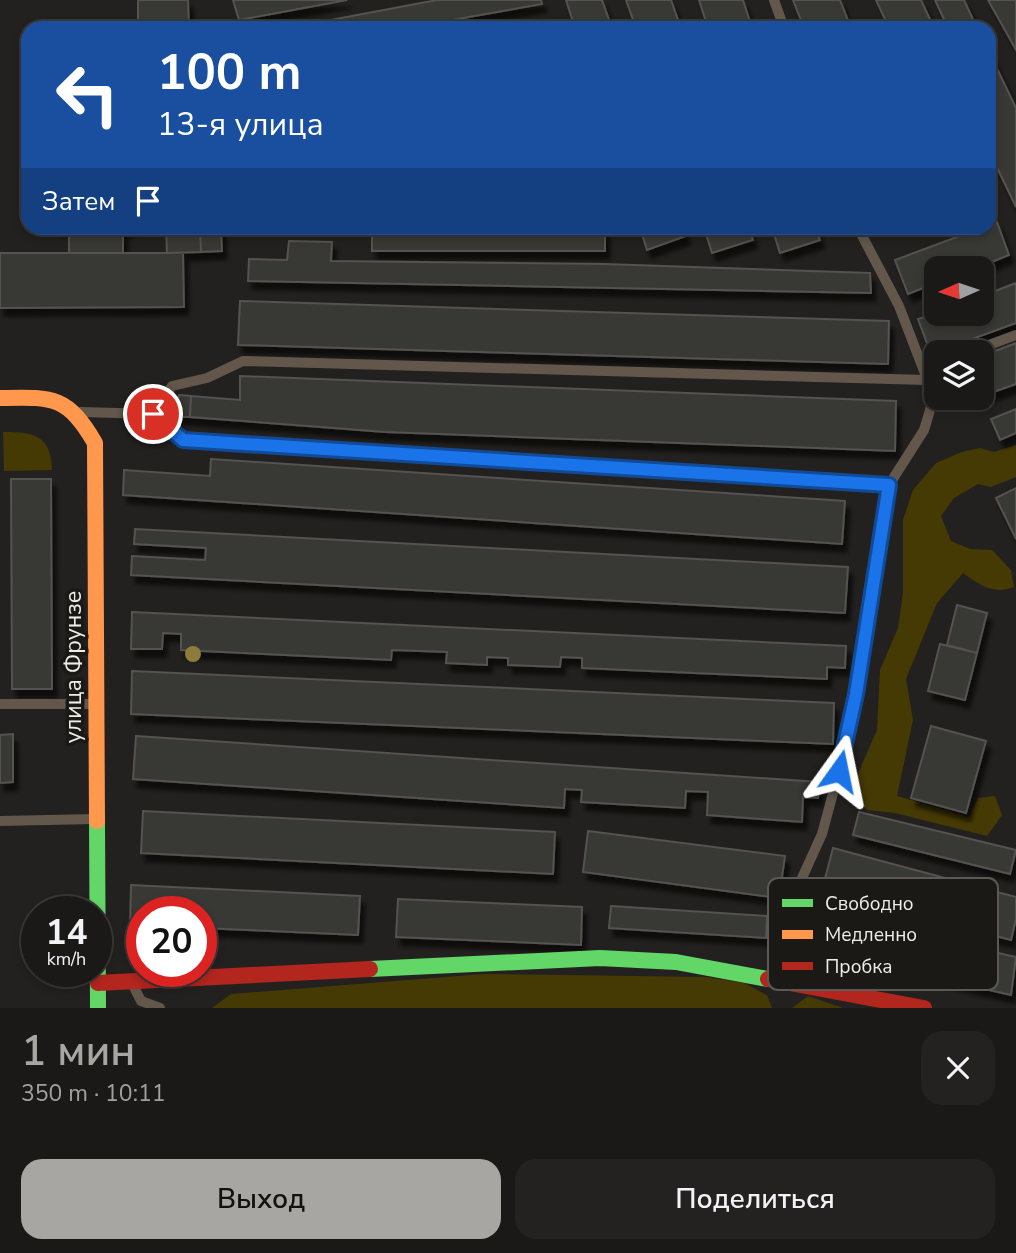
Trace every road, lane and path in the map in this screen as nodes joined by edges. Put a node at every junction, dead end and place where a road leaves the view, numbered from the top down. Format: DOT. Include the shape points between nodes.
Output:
graph roads {
  1 [pos="774,0"];
  2 [pos="782,21"];
  3 [pos="862,235"];
  4 [pos="1016,335"];
  5 [pos="994,343"];
  6 [pos="924,372"];
  7 [pos="924,380"];
  8 [pos="0,398"];
  9 [pos="930,410"];
  10 [pos="78,412"];
  11 [pos="153,414"];
  12 [pos="889,485"];
  13 [pos="0,704"];
  14 [pos="96,704"];
  15 [pos="97,819"];
  16 [pos="0,821"];
  17 [pos="802,878"];
  18 [pos="97,896"];
  19 [pos="768,977"];
  20 [pos="217,978"];
  21 [pos="98,987"];
  22 [pos="134,987"];
  23 [pos="834,990"];
  24 [pos="99,1008"];
  25 [pos="160,1008"];
  26 [pos="924,1008"];
  1 -- 2 [label="lane"];
  3 -- 6 [label="lane" via="899,306"];
  4 -- 5 [label="lane"];
  7 -- 11 [label="lane" via="243,361 207,378 173,386"];
  8 -- 10 [label="street" via="55,398"];
  9 -- 12 [label="lane" via="924,430"];
  10 -- 11 [label="lane"];
  10 -- 14 [label="street, улица Фрунзе" via="95,443"];
  11 -- 12 [label="lane" via="183,440"];
  12 -- 17 [label="lane" via="839,771 822,834"];
  13 -- 14 [label="lane"];
  14 -- 15 [label="street, улица Фрунзе"];
  15 -- 16 [label="lane"];
  15 -- 18 [label="street, улица Фрунзе"];
  19 -- 20 [label="street" via="676,962 600,958"];
  21 -- 24 [label="street, улица Фрунзе"];
  22 -- 25 [label="lane" via="141,1001"];
  23 -- 26 [label="street"];
}
